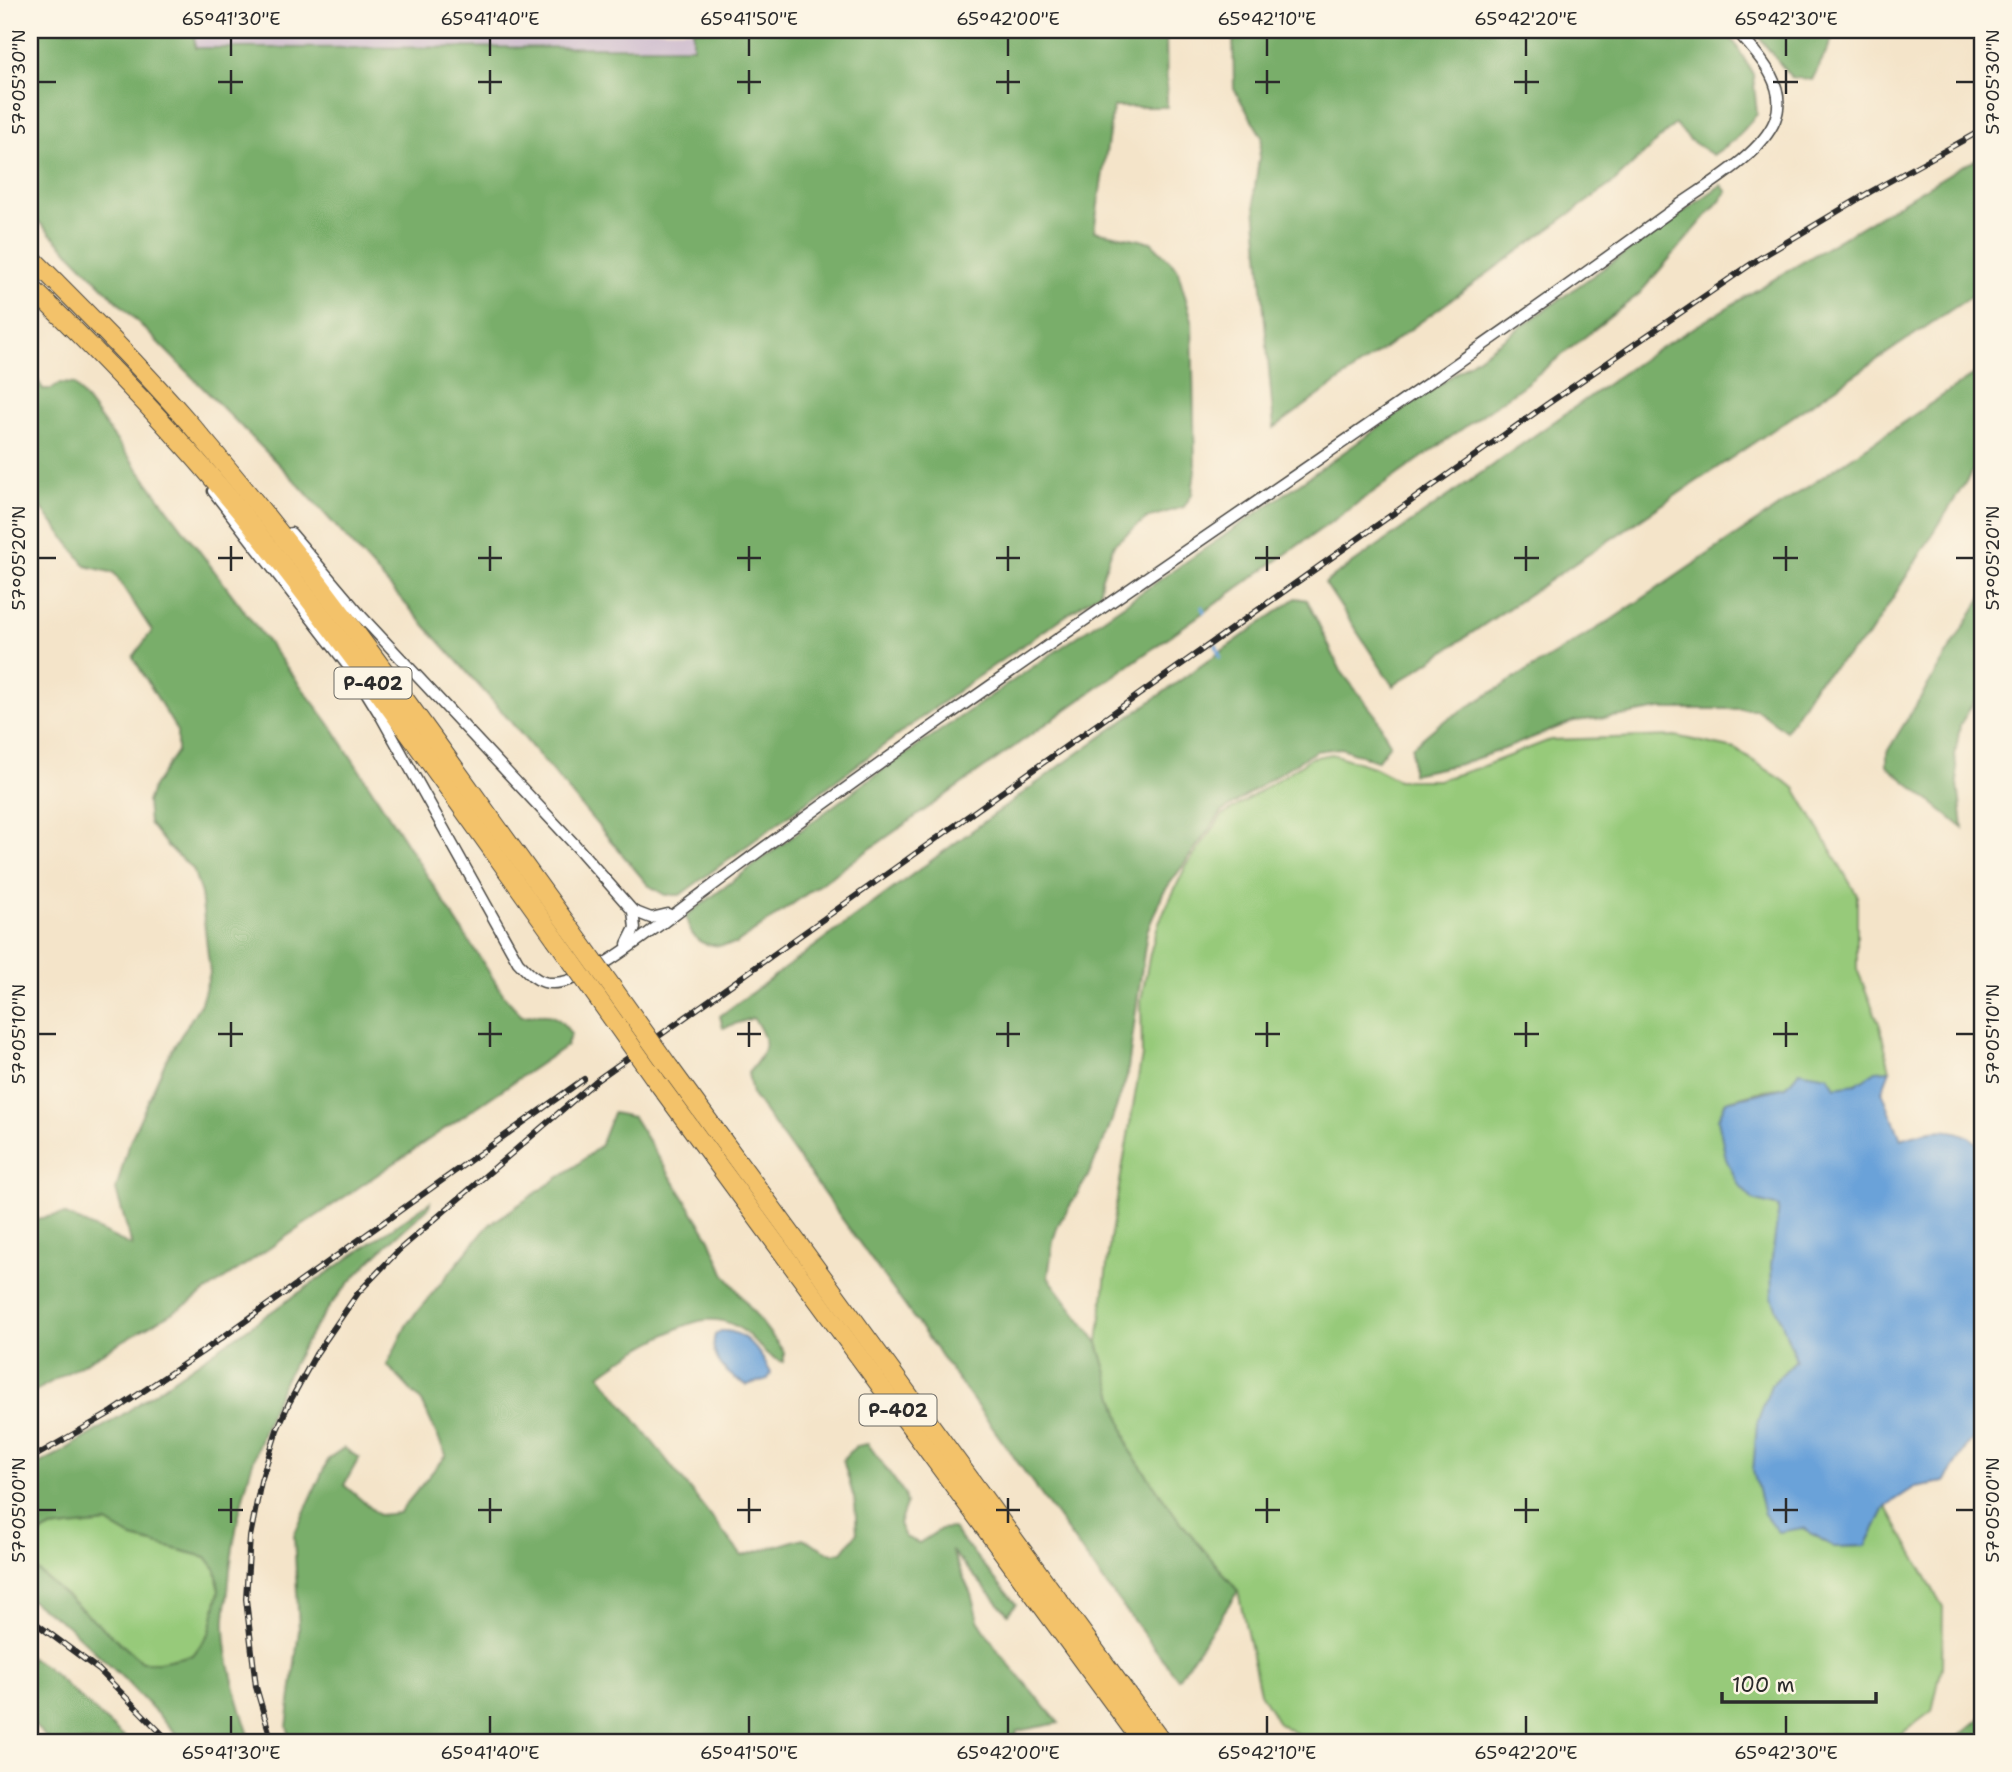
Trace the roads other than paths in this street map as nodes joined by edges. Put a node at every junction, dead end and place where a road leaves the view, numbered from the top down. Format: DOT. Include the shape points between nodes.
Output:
graph roads {
  1 [pos="1736,30"];
  2 [pos="30,256"];
  3 [pos="31,289"];
  4 [pos="192,427"];
  5 [pos="176,440"];
  6 [pos="703,892"];
  7 [pos="633,911"];
  8 [pos="562,933"];
  9 [pos="613,957"];
  10 [pos="662,1073"];
  11 [pos="1142,1742"];
  12 [pos="1162,1742"];
  1 -- 6 [label="street" via="1770,72 1779,99 1771,128 1748,154 1426,386"];
  2 -- 4 [label="main road, Р-402"];
  3 -- 5 [label="main road, Р-402"];
  4 -- 7 [label="street" via="247,481 362,617"];
  4 -- 8 [label="main road, Р-402" via="366,646"];
  5 -- 8 [label="main road, Р-402" via="354,657"];
  5 -- 9 [label="street" via="358,679 518,962 537,979 558,983"];
  6 -- 7 [label="street" via="659,918"];
  6 -- 9 [label="street"];
  7 -- 9 [label="street" via="634,933"];
  8 -- 10 [label="main road, Р-402, bridge"];
  10 -- 11 [label="main road, Р-402"];
  10 -- 12 [label="main road, Р-402"];
}
